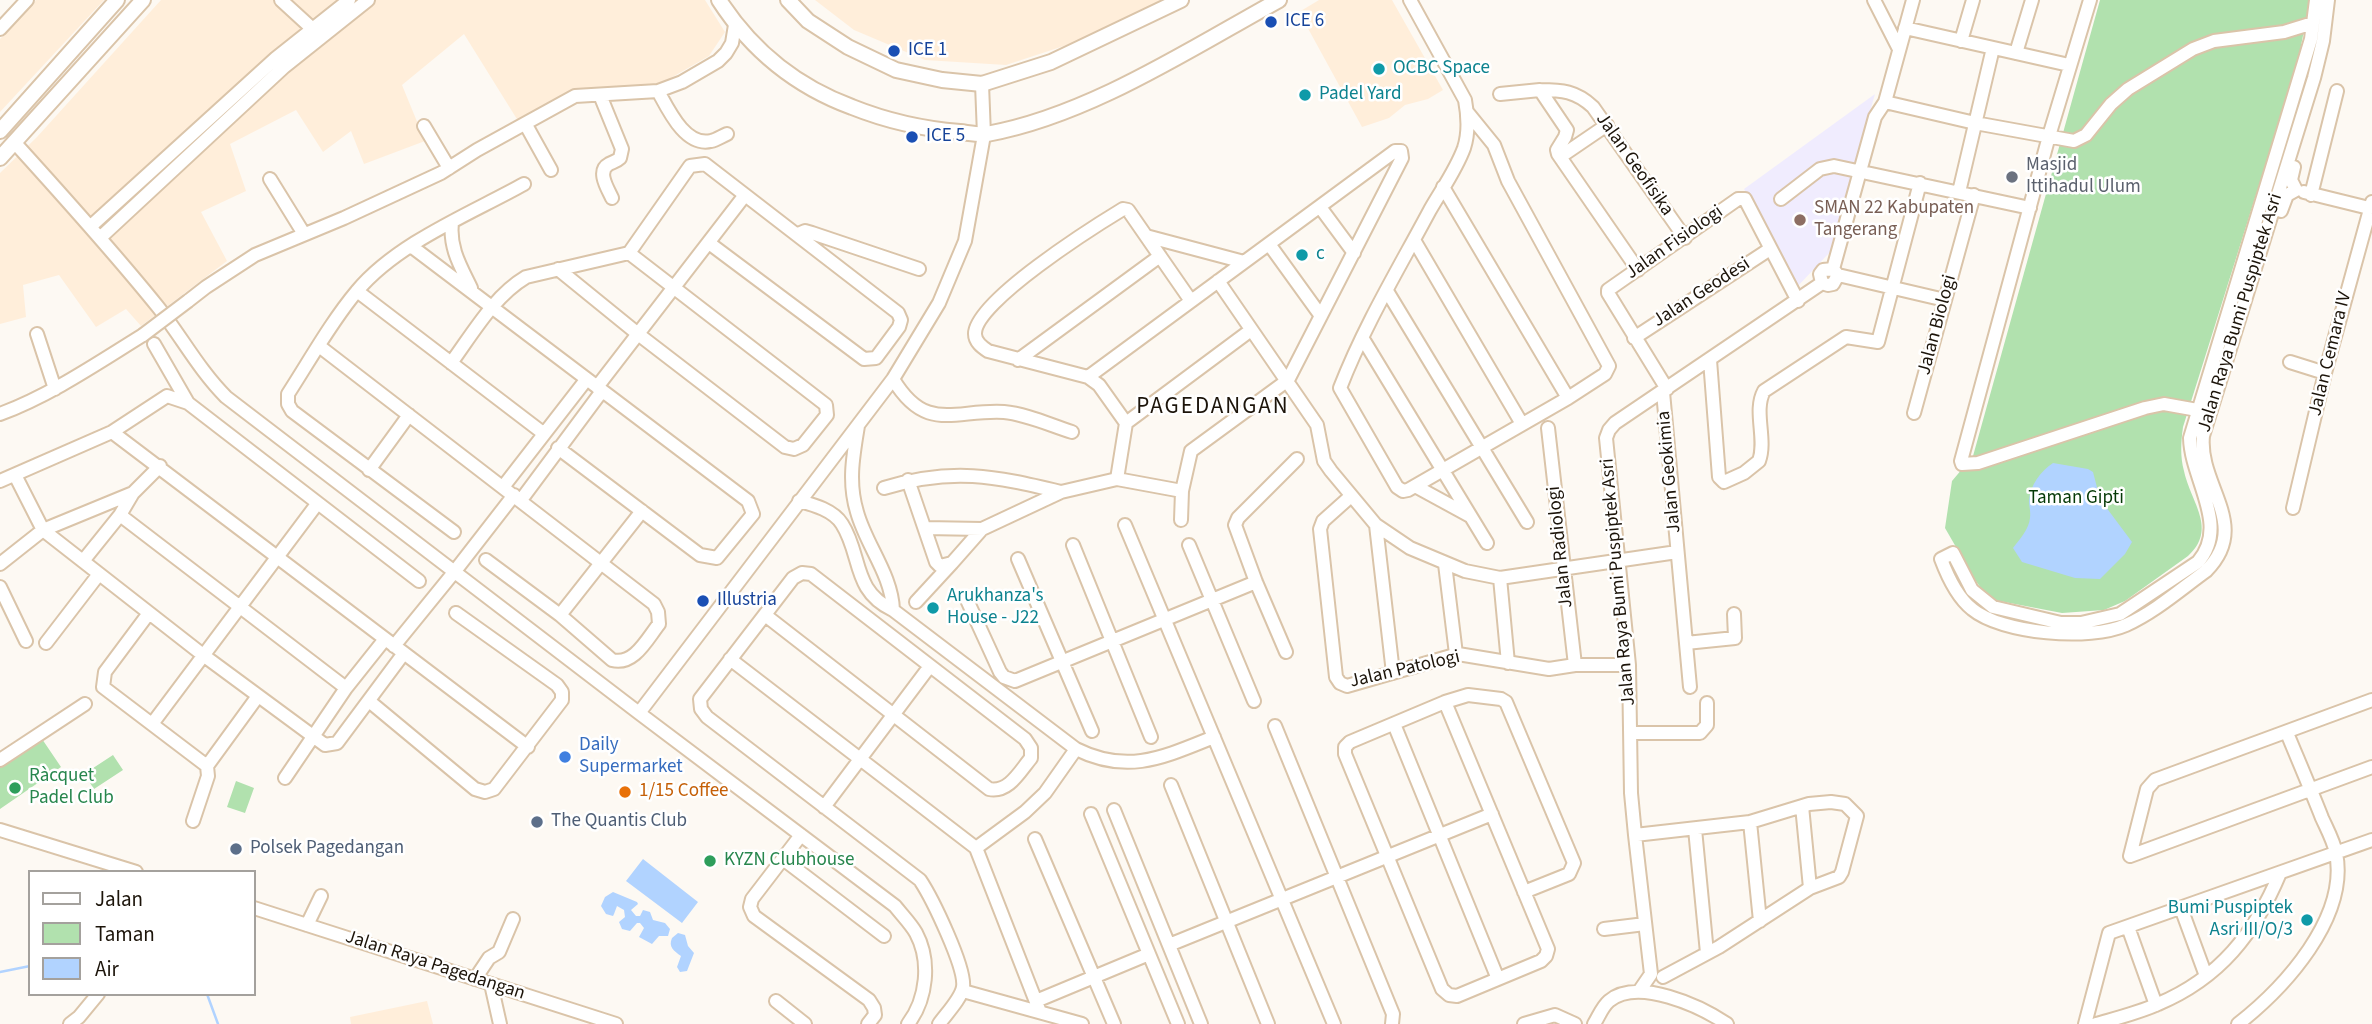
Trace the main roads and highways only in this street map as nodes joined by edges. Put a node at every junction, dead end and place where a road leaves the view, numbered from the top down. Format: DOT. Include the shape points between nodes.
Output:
graph roads {
  1 [pos="117,0"];
  2 [pos="143,0"];
  3 [pos="719,0"];
  4 [pos="788,0"];
  5 [pos="1181,0"];
  6 [pos="1279,0"];
  7 [pos="0,131"];
  8 [pos="0,158"];
  1 -- 7 [label="main road"];
  2 -- 8 [label="main road"];
  3 -- 6 [label="main road" via="735,25 768,59 819,95 882,119 984,135 1112,92"];
  4 -- 5 [label="main road" via="808,22 897,70 982,84 1051,62"];
}
